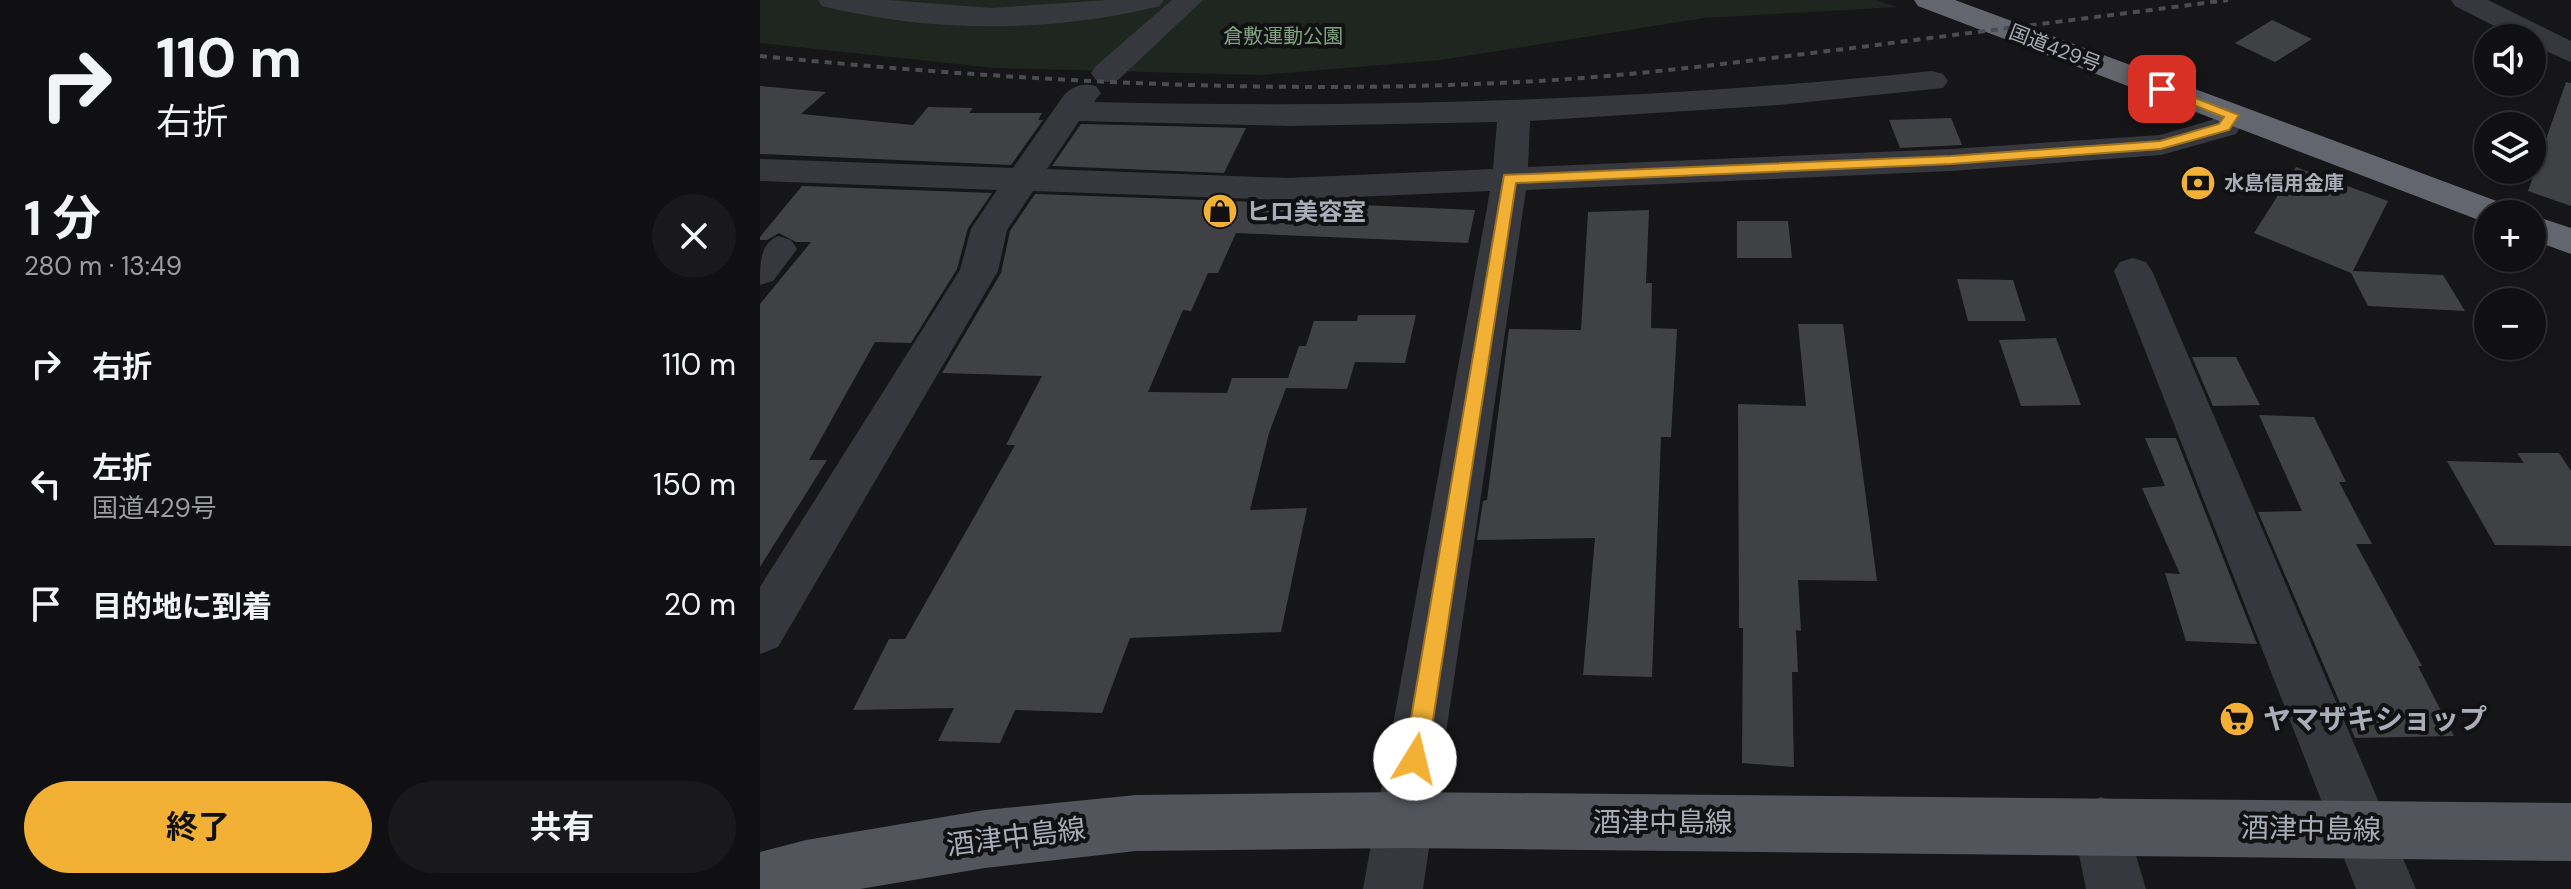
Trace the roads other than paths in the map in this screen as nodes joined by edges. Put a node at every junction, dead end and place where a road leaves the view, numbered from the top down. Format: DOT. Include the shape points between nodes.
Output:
graph roads {
  1 [pos="832,0"];
  2 [pos="1150,0"];
  3 [pos="1189,0"];
  4 [pos="1928,0"];
  5 [pos="2465,0"];
  6 [pos="2571,53"];
  7 [pos="1932,81"];
  8 [pos="1087,92"];
  9 [pos="1514,113"];
  10 [pos="2232,115"];
  11 [pos="760,170"];
  12 [pos="1510,179"];
  13 [pos="1024,180"];
  14 [pos="2474,205"];
  15 [pos="2546,232"];
  16 [pos="2571,241"];
  17 [pos="2133,271"];
  18 [pos="760,631"];
  19 [pos="1405,820"];
  20 [pos="2101,825"];
  21 [pos="2362,830"];
  22 [pos="2571,832"];
  23 [pos="760,881"];
  24 [pos="1393,889"];
  25 [pos="2116,889"];
  26 [pos="2386,889"];
  1 -- 2 [label="street" via="940,13 1030,16"];
  3 -- 8 [label="street"];
  4 -- 10 [label="highway, 国道429号"];
  5 -- 6 [label="street"];
  7 -- 9 [label="street"];
  8 -- 9 [label="street" via="1316,116"];
  8 -- 13 [label="street"];
  9 -- 12 [label="street"];
  10 -- 12 [label="street" via="2224,127 2161,145 1951,160"];
  10 -- 14 [label="highway, 国道429号"];
  11 -- 13 [label="street"];
  12 -- 13 [label="street" via="1287,189"];
  12 -- 19 [label="street"];
  13 -- 18 [label="street" via="989,229 979,271"];
  15 -- 16 [label="highway"];
  17 -- 21 [label="street"];
  19 -- 20 [label="main road, 酒津中島線"];
  19 -- 23 [label="main road, 酒津中島線" via="1136,823 985,839"];
  19 -- 24 [label="street"];
  20 -- 21 [label="main road, 酒津中島線"];
  20 -- 25 [label="street"];
  21 -- 22 [label="main road, 酒津中島線"];
  21 -- 26 [label="street"];
}
